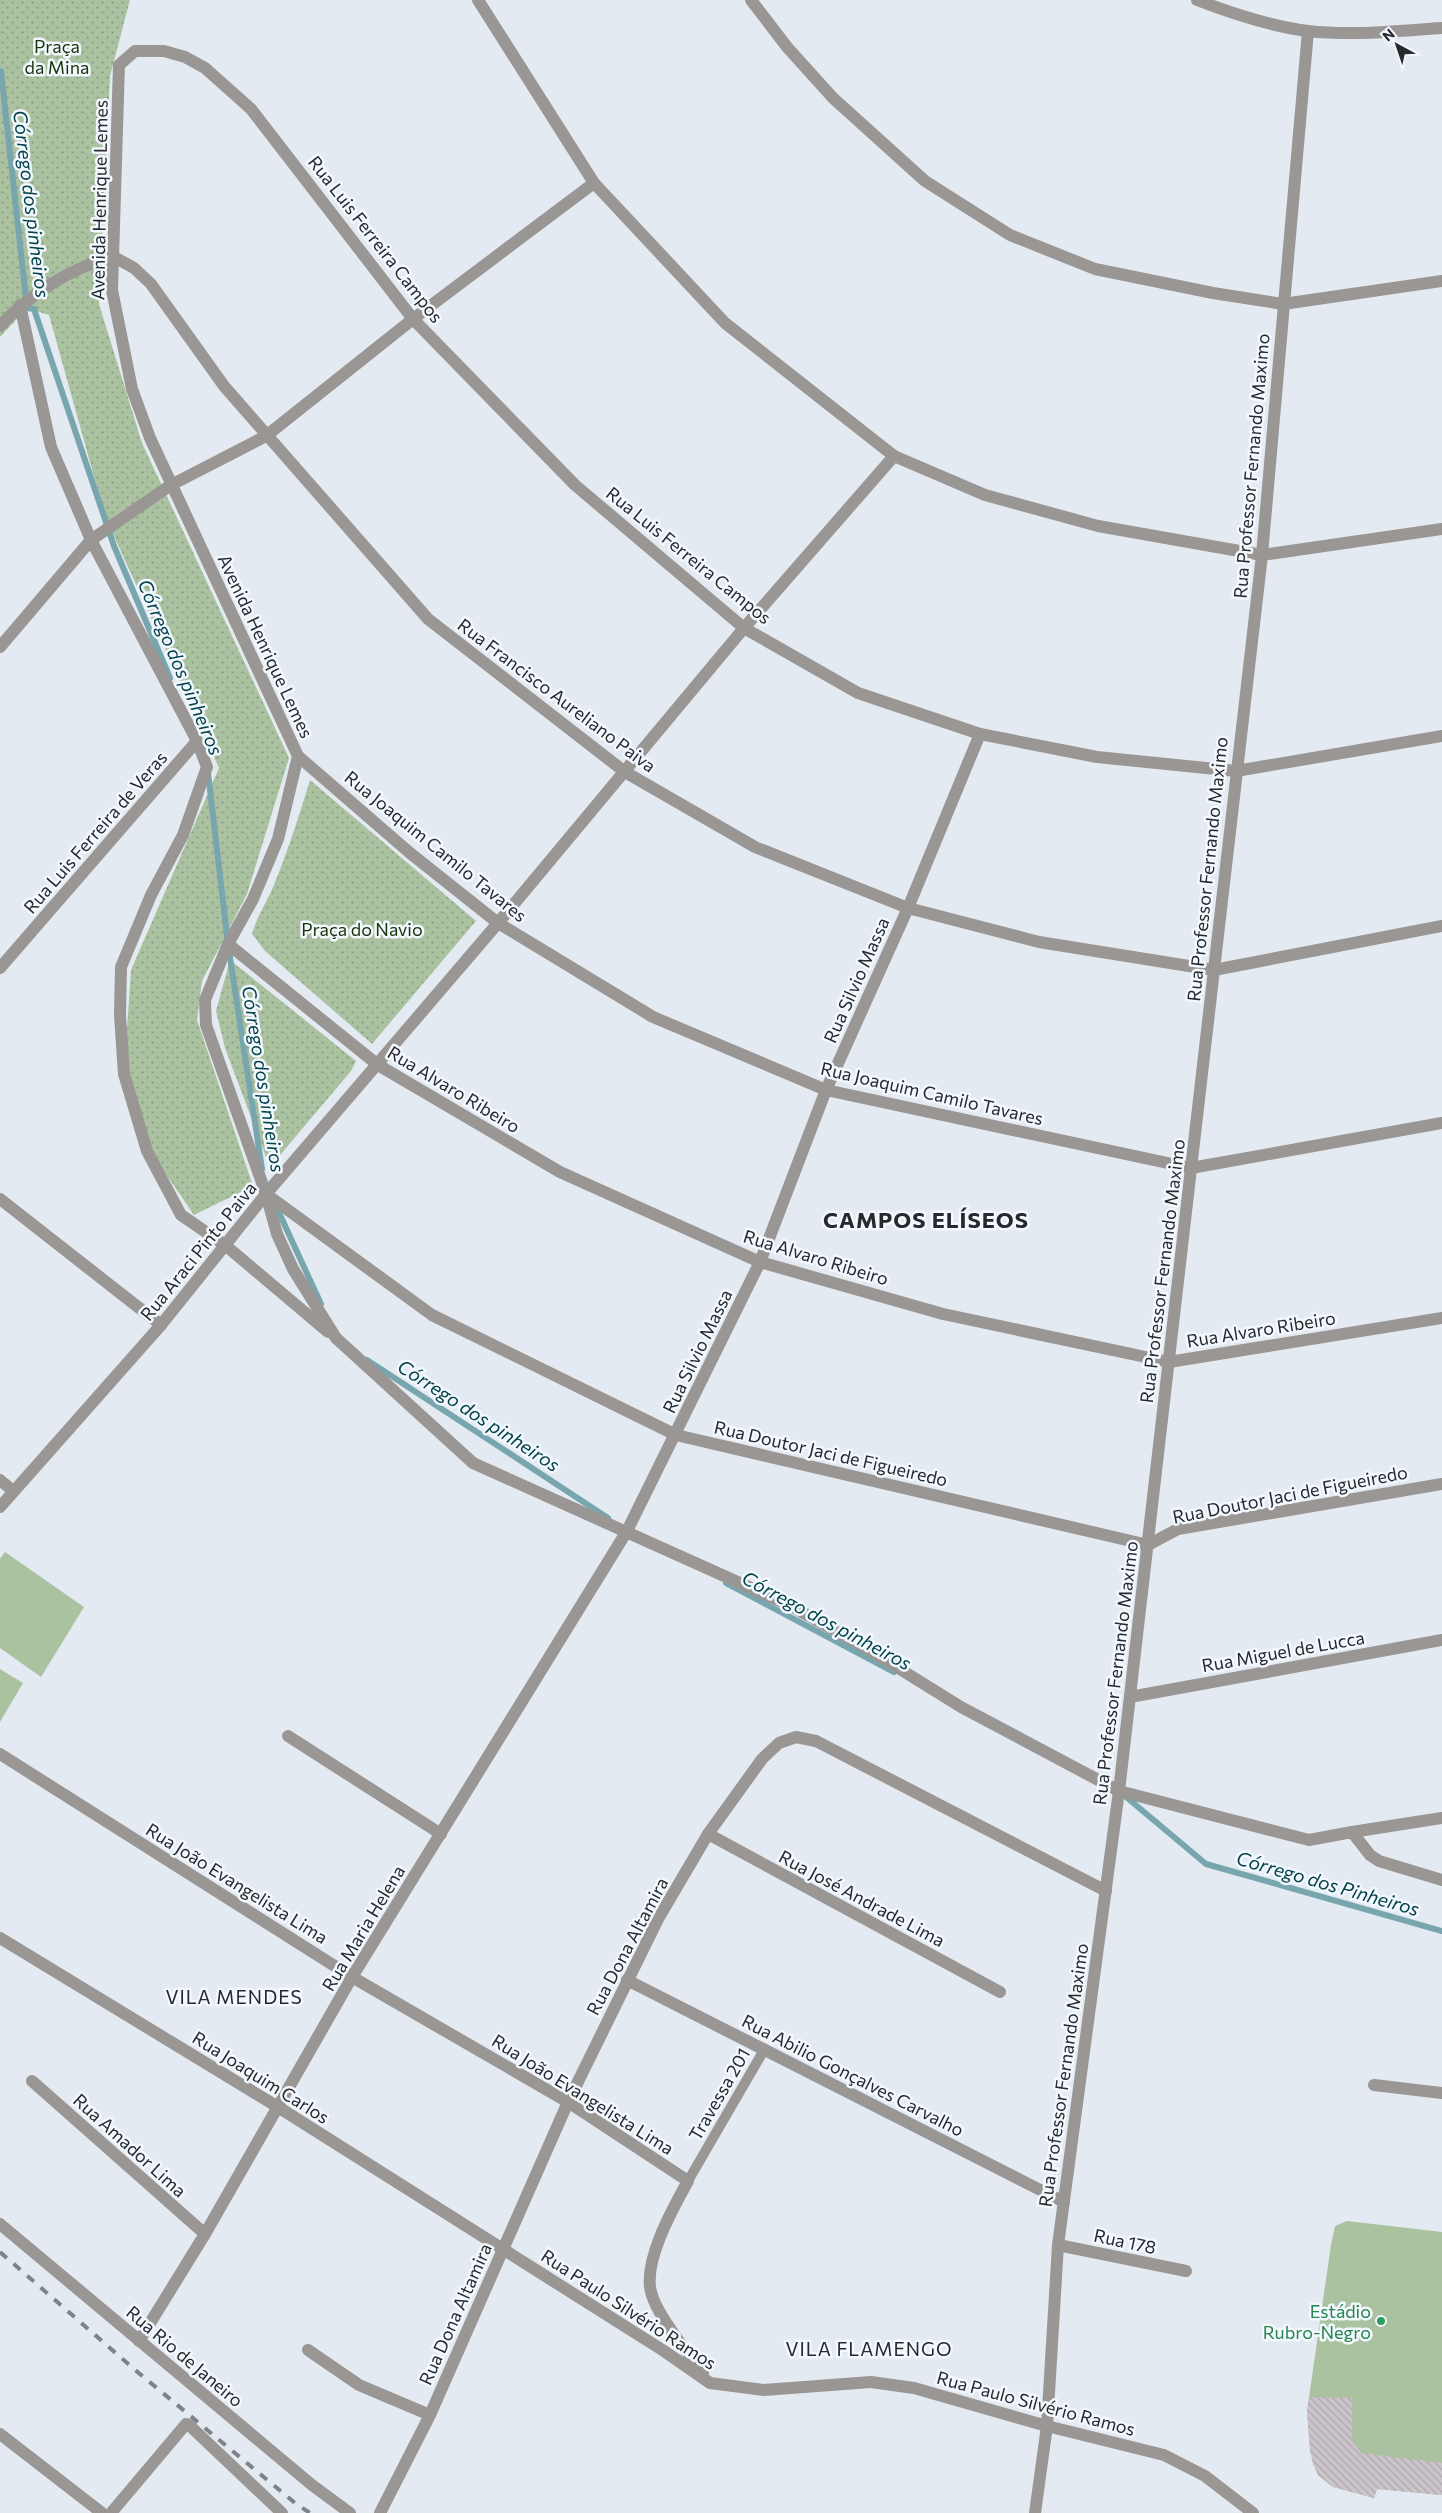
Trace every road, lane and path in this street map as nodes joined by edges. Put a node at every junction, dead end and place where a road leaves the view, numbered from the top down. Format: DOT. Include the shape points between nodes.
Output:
graph roads {
  1 [pos="478,0"];
  2 [pos="750,0"];
  3 [pos="1197,0"];
  4 [pos="1442,28"];
  5 [pos="1308,31"];
  6 [pos="119,65"];
  7 [pos="594,183"];
  8 [pos="114,257"];
  9 [pos="1442,282"];
  10 [pos="1283,304"];
  11 [pos="20,305"];
  12 [pos="413,319"];
  13 [pos="0,326"];
  14 [pos="266,436"];
  15 [pos="894,456"];
  16 [pos="171,485"];
  17 [pos="1442,529"];
  18 [pos="91,540"];
  19 [pos="1262,555"];
  20 [pos="744,628"];
  21 [pos="0,647"];
  22 [pos="980,734"];
  23 [pos="1442,736"];
  24 [pos="196,742"];
  25 [pos="298,756"];
  26 [pos="1236,771"];
  27 [pos="625,772"];
  28 [pos="908,908"];
  29 [pos="498,924"];
  30 [pos="1442,926"];
  31 [pos="228,944"];
  32 [pos="0,968"];
  33 [pos="1214,970"];
  34 [pos="378,1065"];
  35 [pos="826,1090"];
  36 [pos="1442,1123"];
  37 [pos="1191,1168"];
  38 [pos="266,1194"];
  39 [pos="0,1199"];
  40 [pos="225,1245"];
  41 [pos="760,1262"];
  42 [pos="1442,1318"];
  43 [pos="161,1325"];
  44 [pos="336,1338"];
  45 [pos="1169,1362"];
  46 [pos="676,1435"];
  47 [pos="0,1480"];
  48 [pos="1442,1484"];
  49 [pos="13,1491"];
  50 [pos="0,1507"];
  51 [pos="627,1531"];
  52 [pos="1148,1545"];
  53 [pos="608,1564"];
  54 [pos="1442,1640"];
  55 [pos="1130,1697"];
  56 [pos="288,1736"];
  57 [pos="0,1754"];
  58 [pos="1119,1791"];
  59 [pos="1442,1818"];
  60 [pos="1352,1832"];
  61 [pos="441,1834"];
  62 [pos="708,1834"];
  63 [pos="1442,1880"];
  64 [pos="1106,1891"];
  65 [pos="0,1938"];
  66 [pos="352,1977"];
  67 [pos="627,1980"];
  68 [pos="1000,1992"];
  69 [pos="764,2050"];
  70 [pos="32,2081"];
  71 [pos="1374,2085"];
  72 [pos="1442,2093"];
  73 [pos="568,2102"];
  74 [pos="278,2107"];
  75 [pos="688,2181"];
  76 [pos="1064,2202"];
  77 [pos="0,2224"];
  78 [pos="205,2234"];
  79 [pos="1058,2244"];
  80 [pos="503,2248"];
  81 [pos="1186,2271"];
  82 [pos="139,2341"];
  83 [pos="308,2350"];
  84 [pos="710,2383"];
  85 [pos="430,2415"];
  86 [pos="1047,2426"];
  87 [pos="0,2434"];
  88 [pos="102,2513"];
  89 [pos="111,2513"];
  90 [pos="282,2513"];
  91 [pos="350,2513"];
  92 [pos="380,2513"];
  93 [pos="1035,2513"];
  94 [pos="1253,2513"];
  1 -- 7 [label="street"];
  2 -- 10 [label="street" via="786,47 833,98 925,181 1010,235 1095,269"];
  3 -- 5 [label="street" via="1243,18"];
  4 -- 5 [label="street" via="1371,33"];
  5 -- 10 [label="street, Rua Professor Fernando Maximo"];
  6 -- 8 [label="street, Avenida Henrique Lemes"];
  6 -- 12 [label="street, Rua Luis Ferreira Campos" via="136,51 185,57 205,68 251,109"];
  7 -- 12 [label="street"];
  7 -- 15 [label="street" via="726,323"];
  8 -- 11 [label="street" via="80,269"];
  8 -- 14 [label="street, Rua Francisco Aureliano Paiva" via="134,268 151,284 224,386"];
  8 -- 16 [label="street, Avenida Henrique Lemes" via="112,290 132,389"];
  9 -- 10 [label="street"];
  10 -- 19 [label="street, Rua Professor Fernando Maximo"];
  11 -- 13 [label="street"];
  11 -- 18 [label="street" via="51,447"];
  12 -- 14 [label="street"];
  12 -- 20 [label="street, Rua Luis Ferreira Campos" via="575,484"];
  14 -- 16 [label="street"];
  14 -- 27 [label="street, Rua Francisco Aureliano Paiva" via="428,619"];
  15 -- 19 [label="street" via="994,498 1098,526"];
  15 -- 20 [label="street, Rua Araci Pinto Paiva"];
  16 -- 18 [label="street"];
  16 -- 25 [label="street, Avenida Henrique Lemes"];
  17 -- 19 [label="street"];
  18 -- 21 [label="street"];
  18 -- 24 [label="street"];
  19 -- 26 [label="street, Rua Professor Fernando Maximo"];
  20 -- 22 [label="street, Rua Luis Ferreira Campos" via="858,693"];
  20 -- 27 [label="street, Rua Araci Pinto Paiva"];
  22 -- 26 [label="street, Rua Luis Ferreira Campos" via="1097,757"];
  22 -- 28 [label="street, Rua Silvio Massa"];
  23 -- 26 [label="street, Rua Luis Ferreira Campos"];
  24 -- 32 [label="street, Rua Luis Ferreira de Veras"];
  24 -- 40 [label="street" via="207,767 183,835 151,896 121,967 120,1015 124,1074 147,1151 181,1215"];
  25 -- 29 [label="street, Rua Joaquim Camilo Tavares"];
  25 -- 31 [label="street, Avenida Henrique Lemes" via="278,839 253,899"];
  26 -- 33 [label="street, Rua Professor Fernando Maximo"];
  27 -- 28 [label="street, Rua Francisco Aureliano Paiva" via="755,847"];
  27 -- 29 [label="street, Rua Araci Pinto Paiva"];
  28 -- 33 [label="street, Rua Francisco Aureliano Paiva" via="1039,942"];
  28 -- 35 [label="street, Rua Silvio Massa"];
  29 -- 34 [label="street, Rua Araci Pinto Paiva"];
  29 -- 35 [label="street, Rua Joaquim Camilo Tavares" via="654,1017"];
  30 -- 33 [label="street, Rua Francisco Aureliano Paiva"];
  31 -- 34 [label="street, Rua Alvaro Ribeiro"];
  31 -- 38 [label="street, Avenida Henrique Lemes" via="205,1000 206,1025"];
  33 -- 37 [label="street, Rua Professor Fernando Maximo"];
  34 -- 38 [label="street, Rua Araci Pinto Paiva"];
  34 -- 41 [label="street, Rua Alvaro Ribeiro" via="560,1172"];
  35 -- 37 [label="street, Rua Joaquim Camilo Tavares"];
  35 -- 41 [label="street, Rua Silvio Massa"];
  36 -- 37 [label="street, Rua Joaquim Camilo Tavares"];
  37 -- 45 [label="street, Rua Professor Fernando Maximo"];
  38 -- 40 [label="street, Rua Araci Pinto Paiva"];
  38 -- 44 [label="street, Avenida Henrique Lemes" via="284,1253"];
  38 -- 46 [label="street, Rua Doutor Jaci de Figueiredo" via="432,1315"];
  39 -- 43 [label="street"];
  40 -- 43 [label="street, Rua Araci Pinto Paiva"];
  40 -- 44 [label="street"];
  41 -- 45 [label="street, Rua Alvaro Ribeiro" via="943,1314"];
  41 -- 46 [label="street, Rua Silvio Massa"];
  42 -- 45 [label="street, Rua Alvaro Ribeiro"];
  43 -- 49 [label="street, Rua Araci Pinto Paiva"];
  44 -- 51 [label="street, Avenida Henrique Lemes" via="474,1463"];
  45 -- 52 [label="street, Rua Professor Fernando Maximo"];
  46 -- 51 [label="street, Rua Silvio Massa"];
  46 -- 52 [label="street, Rua Doutor Jaci de Figueiredo"];
  47 -- 49 [label="street"];
  48 -- 52 [label="street, Rua Doutor Jaci de Figueiredo" via="1178,1529"];
  49 -- 50 [label="street, Rua Araci Pinto Paiva"];
  51 -- 53 [label="street, Rua Silvio Massa"];
  51 -- 58 [label="street, Avenida Henrique Lemes" via="791,1606 961,1707"];
  52 -- 55 [label="street, Rua Professor Fernando Maximo"];
  53 -- 61 [label="street, Rua Maria Helena"];
  54 -- 55 [label="street, Rua Miguel de Lucca"];
  55 -- 58 [label="street, Rua Professor Fernando Maximo"];
  56 -- 61 [label="street"];
  57 -- 66 [label="street, Rua João Evangelista Lima"];
  58 -- 60 [label="street, Avenida Henrique Lemes" via="1309,1840"];
  58 -- 64 [label="street, Rua Professor Fernando Maximo"];
  59 -- 60 [label="street, Avenida Henrique Lemes"];
  60 -- 63 [label="street" via="1379,1861"];
  61 -- 66 [label="street, Rua Maria Helena"];
  62 -- 64 [label="street, Rua Dona Altamira" via="762,1759 780,1742 796,1738 816,1741"];
  62 -- 67 [label="street, Rua Dona Altamira"];
  62 -- 68 [label="street, Rua José Andrade Lima"];
  64 -- 76 [label="street, Rua Professor Fernando Maximo"];
  65 -- 74 [label="street, Rua Joaquim Carlos"];
  66 -- 73 [label="street, Rua João Evangelista Lima"];
  66 -- 74 [label="street, Rua Maria Helena"];
  67 -- 69 [label="street, Rua Abilio Gonçalves Carvalho"];
  67 -- 73 [label="street, Rua Dona Altamira"];
  69 -- 75 [label="lane, Travessa 201"];
  69 -- 76 [label="street, Rua Abilio Gonçalves Carvalho"];
  70 -- 78 [label="street, Rua Amador Lima"];
  71 -- 72 [label="street"];
  73 -- 75 [label="street, Rua João Evangelista Lima"];
  73 -- 80 [label="street, Rua Dona Altamira"];
  74 -- 78 [label="street, Rua Maria Helena"];
  74 -- 80 [label="street, Rua Joaquim Carlos"];
  75 -- 84 [label="street" via="662,2229 649,2277 656,2306"];
  76 -- 79 [label="street, Rua Professor Fernando Maximo"];
  77 -- 82 [label="street, Rua Rio de Janeiro"];
  78 -- 82 [label="street, Rua Maria Helena"];
  79 -- 81 [label="street, Rua 178"];
  79 -- 86 [label="street, Rua Professor Fernando Maximo"];
  80 -- 84 [label="street, Rua Paulo Silvério Ramos"];
  80 -- 85 [label="street, Rua Dona Altamira"];
  82 -- 91 [label="street, Rua Rio de Janeiro"];
  83 -- 85 [label="street" via="359,2385"];
  84 -- 86 [label="street, Rua Paulo Silvério Ramos" via="764,2390 870,2382 914,2388"];
  85 -- 92 [label="street, Rua Dona Altamira"];
  86 -- 93 [label="street, Rua Professor Fernando Maximo"];
  86 -- 94 [label="street, Rua Paulo Silvério Ramos" via="1164,2455 1205,2476"];
  87 -- 88 [label="street"];
  89 -- 90 [label="street" via="178,2430 189,2424"];
}
